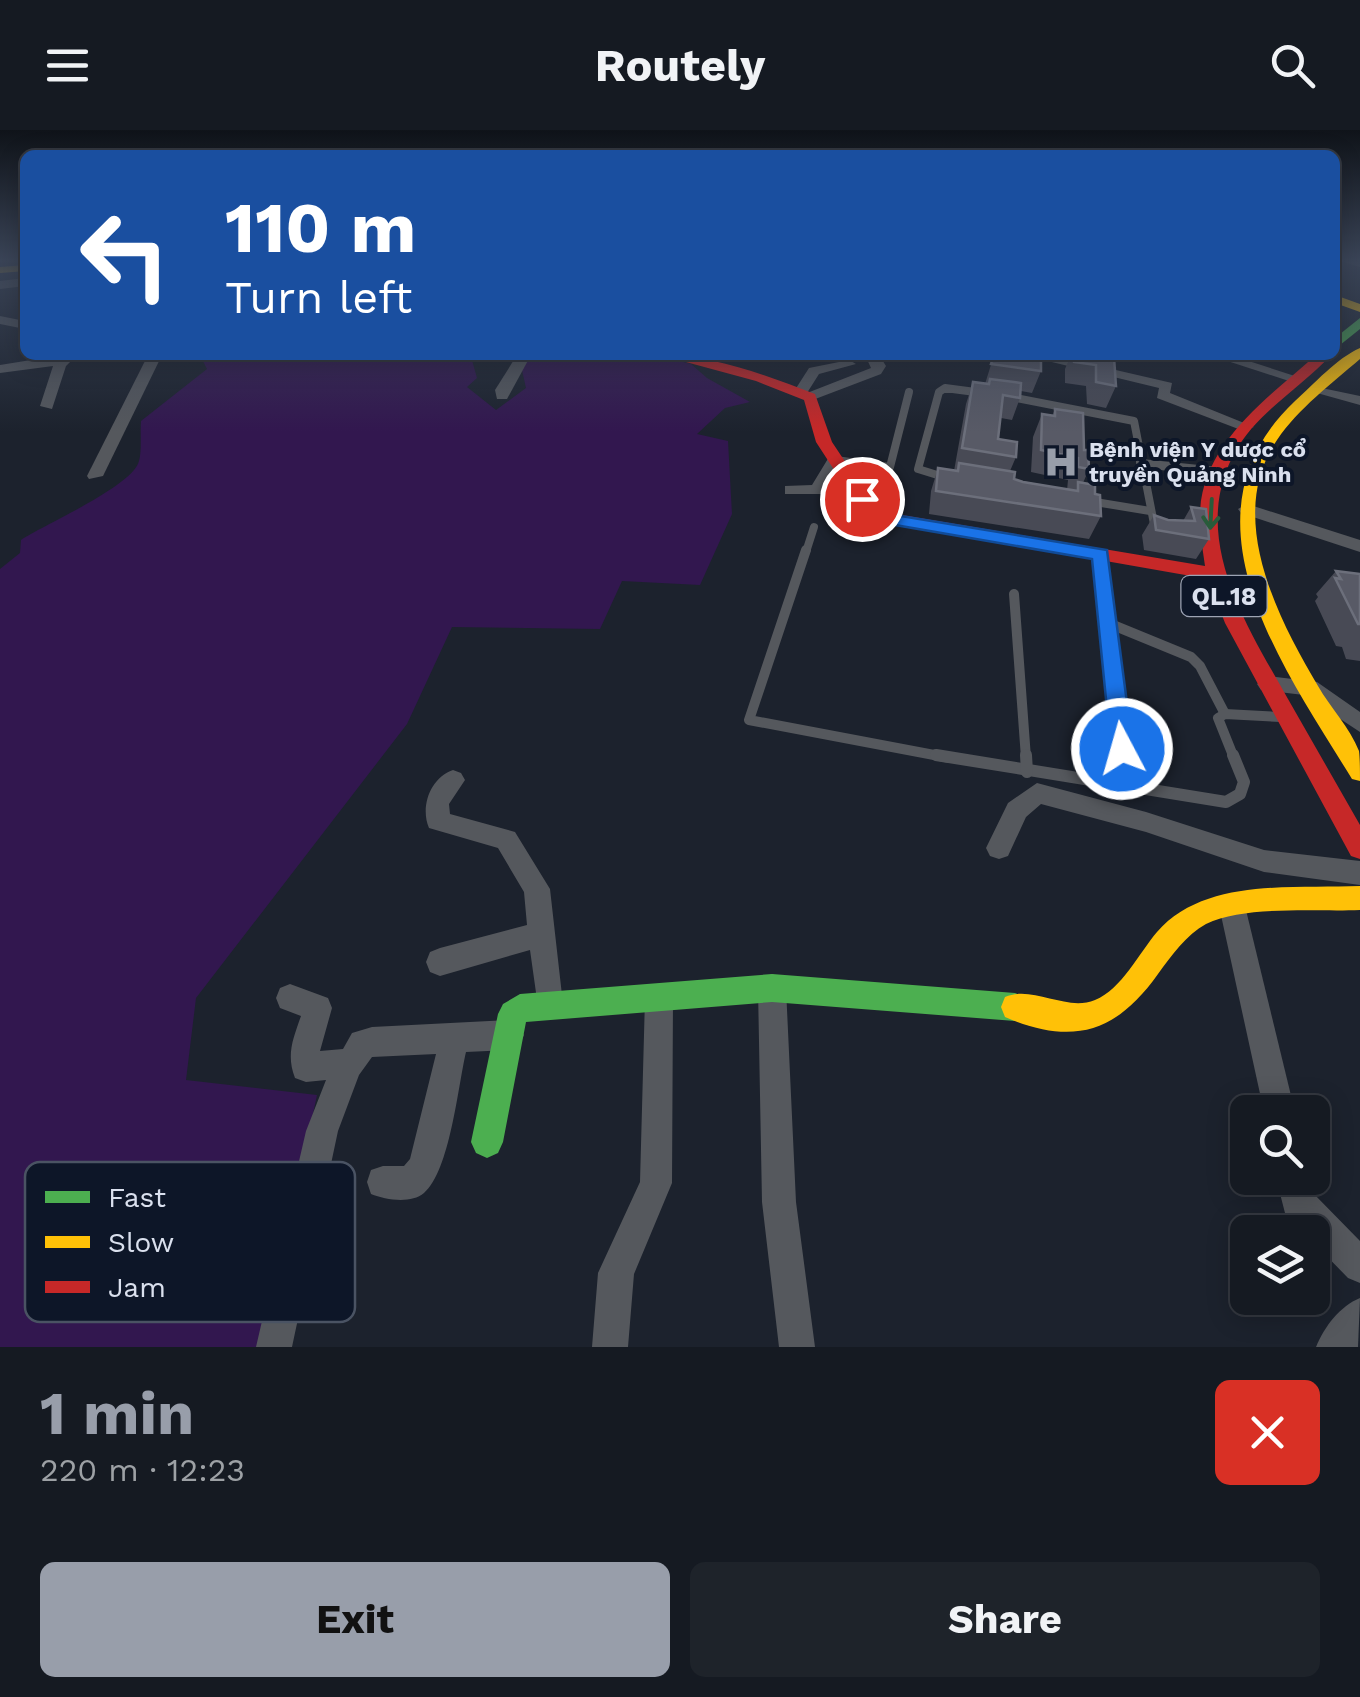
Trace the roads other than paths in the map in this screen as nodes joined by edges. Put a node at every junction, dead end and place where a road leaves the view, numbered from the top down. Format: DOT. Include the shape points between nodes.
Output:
graph roads {
  1 [pos="1360,322"];
  2 [pos="1340,340"];
  3 [pos="1360,352"];
  4 [pos="54,360"];
  5 [pos="66,360"];
  6 [pos="153,360"];
  7 [pos="521,360"];
  8 [pos="692,360"];
  9 [pos="875,360"];
  10 [pos="1080,360"];
  11 [pos="1233,360"];
  12 [pos="1318,360"];
  13 [pos="849,364"];
  14 [pos="0,368"];
  15 [pos="1176,372"];
  16 [pos="1297,379"];
  17 [pos="1322,390"];
  18 [pos="908,392"];
  19 [pos="805,395"];
  20 [pos="502,396"];
  21 [pos="1162,397"];
  22 [pos="1360,401"];
  23 [pos="47,406"];
  24 [pos="1079,408"];
  25 [pos="1080,427"];
  26 [pos="1246,427"];
  27 [pos="835,460"];
  28 [pos="1142,464"];
  29 [pos="1218,472"];
  30 [pos="95,476"];
  31 [pos="951,479"];
  32 [pos="1085,482"];
  33 [pos="790,490"];
  34 [pos="1067,498"];
  35 [pos="1087,501"];
  36 [pos="1247,509"];
  37 [pos="1150,512"];
  38 [pos="814,527"];
  39 [pos="1157,533"];
  40 [pos="1360,546"];
  41 [pos="1100,554"];
  42 [pos="1215,574"];
  43 [pos="1014,594"];
  44 [pos="1108,624"];
  45 [pos="1268,684"];
  46 [pos="1309,688"];
  47 [pos="1225,714"];
  48 [pos="1285,717"];
  49 [pos="1360,722"];
  50 [pos="1027,772"];
  51 [pos="1360,772"];
  52 [pos="454,780"];
  53 [pos="1126,788"];
  54 [pos="999,848"];
  55 [pos="1360,848"];
  56 [pos="1360,872"];
  57 [pos="1360,898"];
  58 [pos="1232,906"];
  59 [pos="542,936"];
  60 [pos="440,962"];
  61 [pos="772,988"];
  62 [pos="290,998"];
  63 [pos="658,998"];
  64 [pos="548,1004"];
  65 [pos="509,1035"];
  66 [pos="454,1040"];
  67 [pos="348,1063"];
  68 [pos="1276,1095"];
  69 [pos="487,1142"];
  70 [pos="315,1162"];
  71 [pos="383,1182"];
  72 [pos="1296,1195"];
  73 [pos="1360,1266"];
  74 [pos="1360,1316"];
  75 [pos="280,1322"];
  76 [pos="274,1347"];
  77 [pos="610,1347"];
  78 [pos="797,1347"];
  79 [pos="1334,1347"];
  1 -- 2 [label="main road"];
  3 -- 17 [label="main road, QL.18"];
  4 -- 14 [label="street"];
  5 -- 23 [label="street"];
  6 -- 30 [label="street"];
  7 -- 20 [label="street"];
  8 -- 19 [label="main road"];
  9 -- 19 [label="street" via="876,370"];
  10 -- 21 [label="street" via="1132,370"];
  11 -- 16 [label="street"];
  12 -- 16 [label="main road, QL.18"];
  13 -- 19 [label="street" via="814,372"];
  15 -- 21 [label="street"];
  16 -- 26 [label="main road, QL.18"];
  17 -- 22 [label="street"];
  17 -- 36 [label="main road, QL.18" via="1263,450 1247,483"];
  18 -- 27 [label="lane" via="890,466"];
  19 -- 27 [label="main road"];
  21 -- 26 [label="street"];
  24 -- 25 [label="lane"];
  24 -- 28 [label="lane" via="1134,421"];
  24 -- 31 [label="lane" via="940,390 918,469"];
  26 -- 29 [label="main road, QL.18"];
  27 -- 33 [label="street" via="818,490"];
  27 -- 41 [label="main road" via="872,515"];
  28 -- 29 [label="street"];
  28 -- 37 [label="lane"];
  29 -- 42 [label="main road, QL.18, one-way" via="1208,517"];
  32 -- 35 [label="lane"];
  34 -- 35 [label="lane"];
  35 -- 37 [label="lane"];
  36 -- 40 [label="street"];
  36 -- 46 [label="main road, QL.18" via="1258,589"];
  37 -- 39 [label="lane"];
  38 -- 50 [label="lane" via="749,720"];
  41 -- 42 [label="main road"];
  41 -- 44 [label="lane"];
  42 -- 45 [label="main road, QL.18"];
  43 -- 50 [label="lane"];
  44 -- 47 [label="lane" via="1191,657"];
  44 -- 53 [label="lane"];
  45 -- 46 [label="street"];
  45 -- 48 [label="main road, QL.18"];
  46 -- 49 [label="street"];
  46 -- 51 [label="main road, QL.18"];
  47 -- 48 [label="lane"];
  47 -- 53 [label="lane" via="1218,718 1244,782 1235,799"];
  48 -- 55 [label="main road, QL.18"];
  50 -- 53 [label="lane"];
  52 -- 59 [label="street" via="437,802 438,821 513,847 537,889"];
  54 -- 56 [label="street" via="1016,810 1036,793 1264,862"];
  57 -- 58 [label="main road"];
  58 -- 61 [label="main road" via="1198,915 1176,930 1110,1008 1089,1016"];
  58 -- 68 [label="street"];
  59 -- 60 [label="street"];
  59 -- 64 [label="street"];
  61 -- 63 [label="main road"];
  61 -- 78 [label="street" via="779,1202"];
  62 -- 67 [label="street" via="318,1008 303,1056 306,1067"];
  63 -- 64 [label="main road"];
  63 -- 77 [label="street" via="656,1183 616,1273"];
  64 -- 65 [label="main road" via="516,1010"];
  65 -- 66 [label="street"];
  65 -- 69 [label="main road"];
  66 -- 67 [label="street" via="372,1042"];
  66 -- 71 [label="street" via="424,1167 411,1183"];
  67 -- 70 [label="street"];
  72 -- 73 [label="street"];
  74 -- 79 [label="street"];
  75 -- 76 [label="street"];
}
